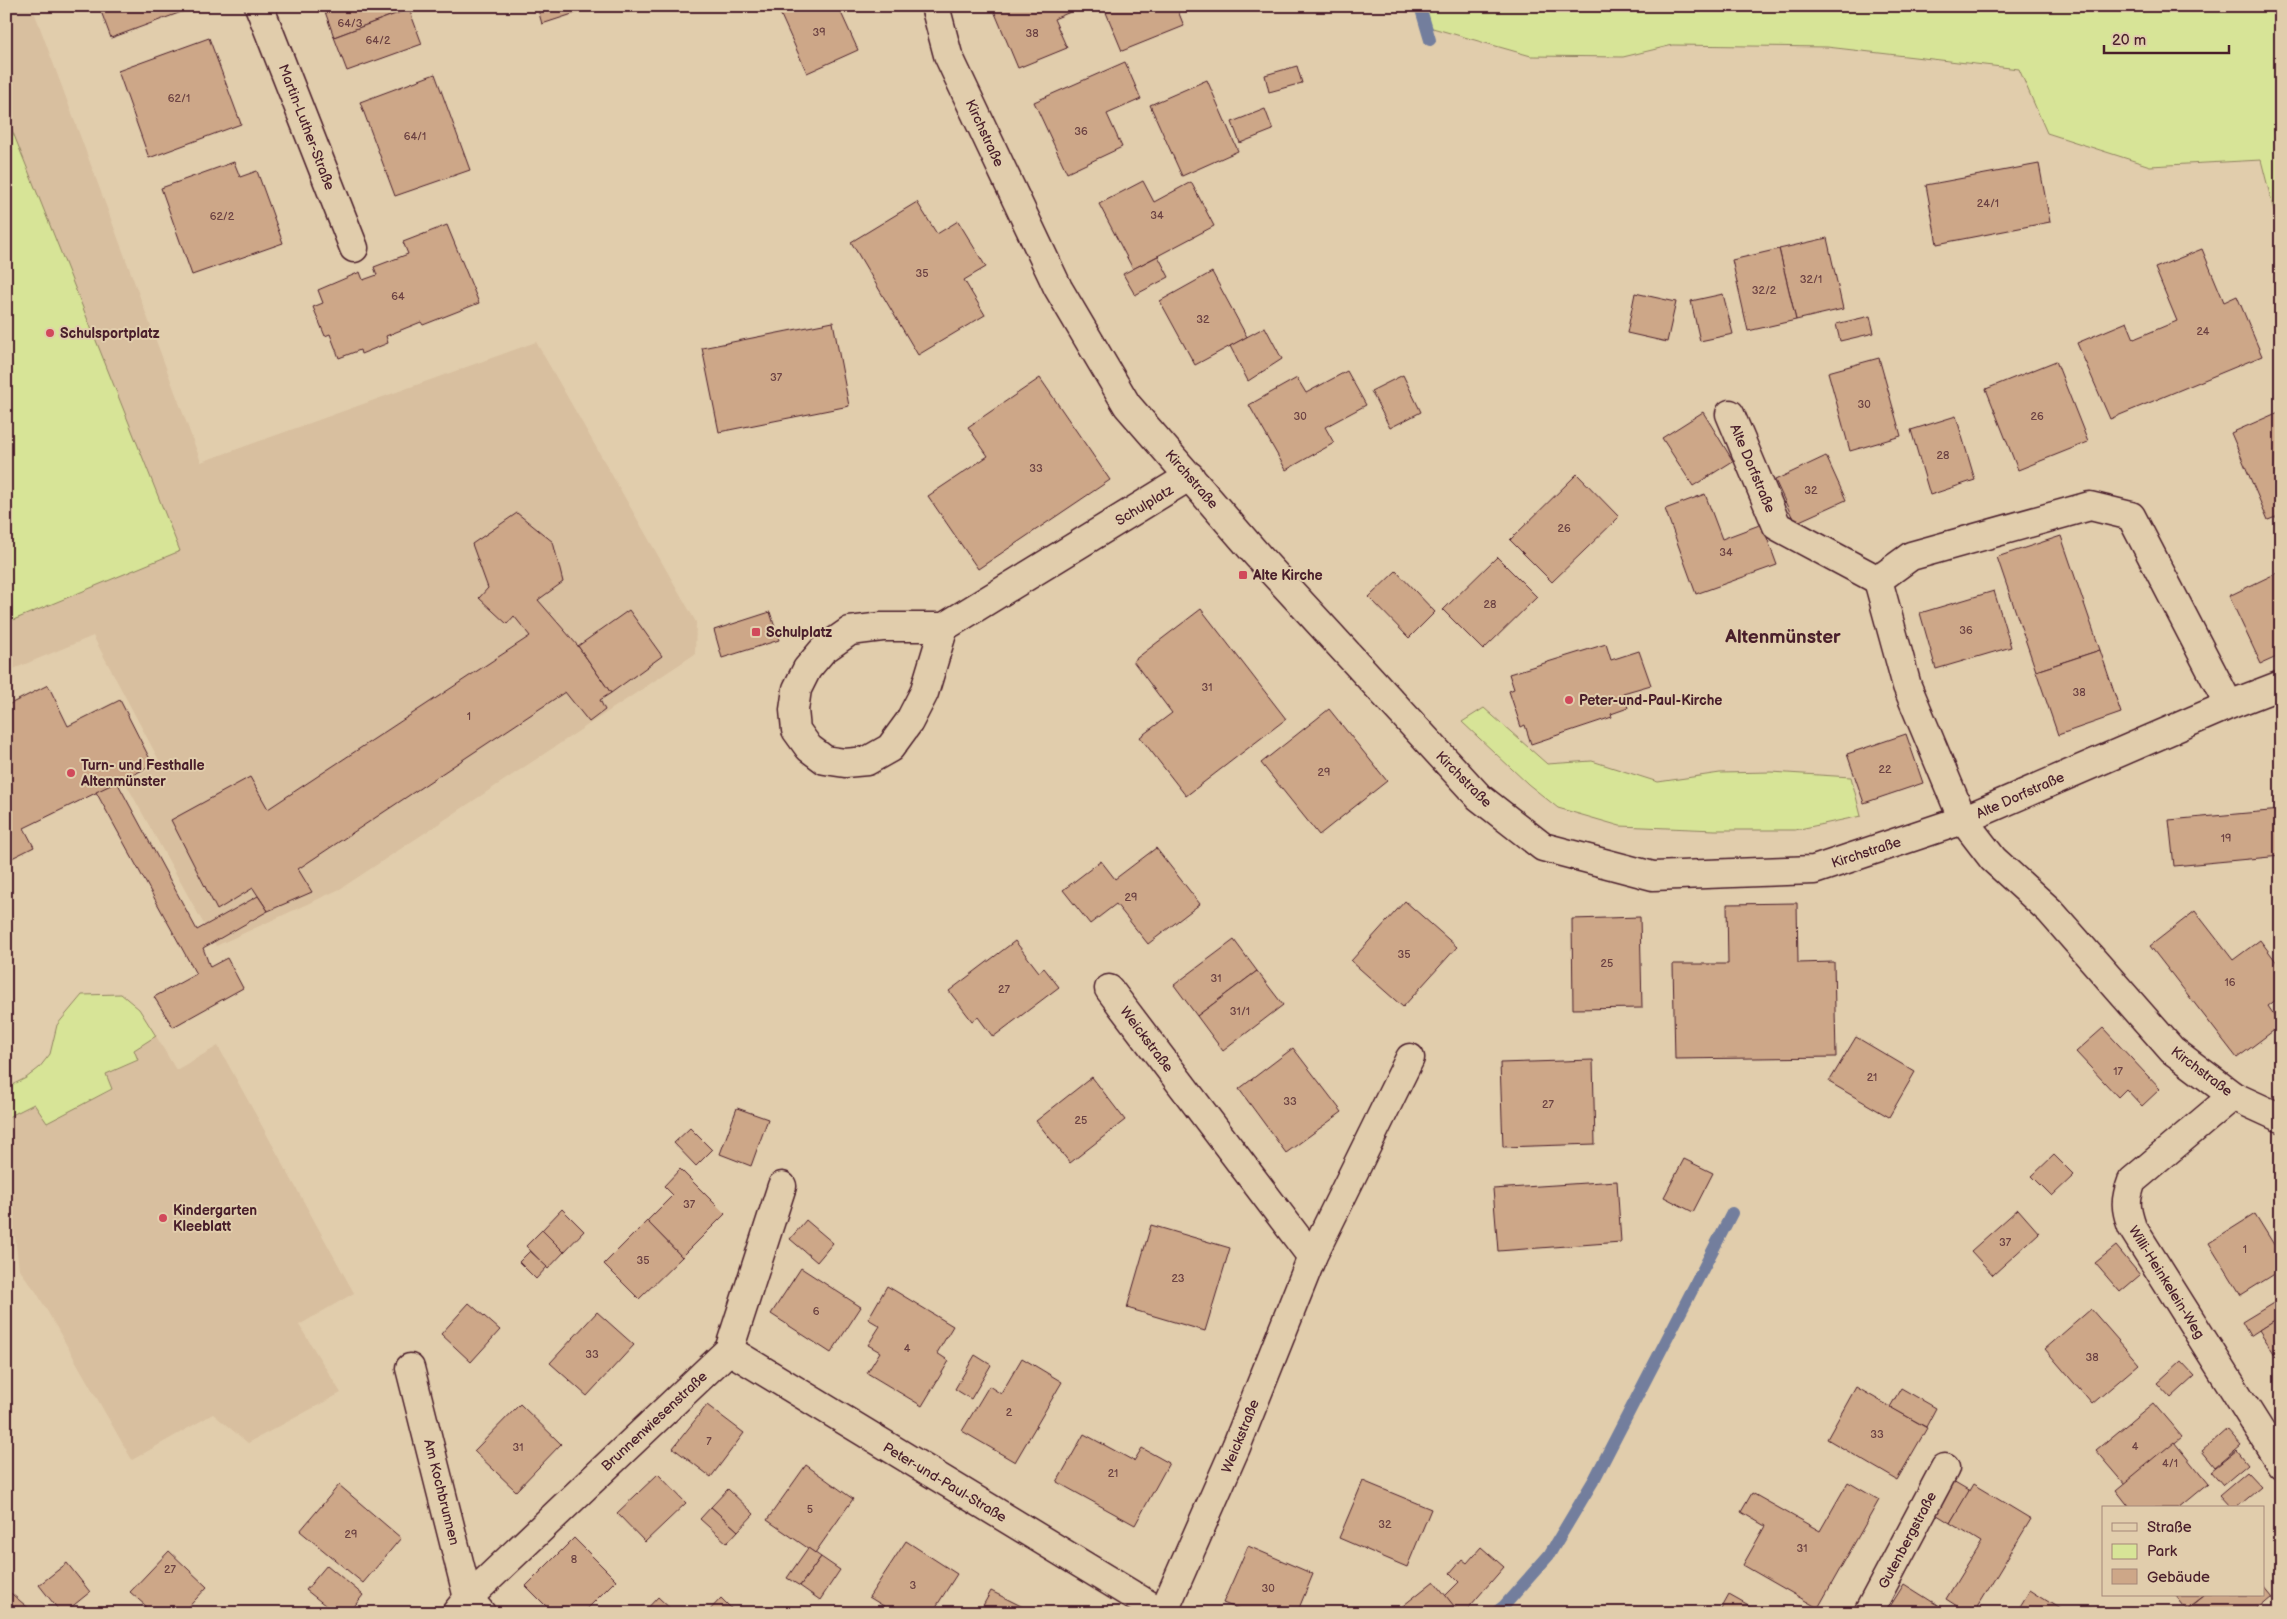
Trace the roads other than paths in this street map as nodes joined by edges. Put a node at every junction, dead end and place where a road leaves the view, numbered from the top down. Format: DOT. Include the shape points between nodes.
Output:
graph roads {
  1 [pos="259,6"];
  2 [pos="935,6"];
  3 [pos="354,248"];
  4 [pos="1730,414"];
  5 [pos="1190,476"];
  6 [pos="1878,580"];
  7 [pos="944,627"];
  8 [pos="2281,685"];
  9 [pos="2229,705"];
  10 [pos="1963,820"];
  11 [pos="1110,989"];
  12 [pos="1410,1058"];
  13 [pos="2233,1096"];
  14 [pos="2281,1118"];
  15 [pos="782,1186"];
  16 [pos="1312,1257"];
  17 [pos="729,1350"];
  18 [pos="410,1368"];
  19 [pos="2281,1464"];
  20 [pos="1945,1468"];
  21 [pos="468,1608"];
  22 [pos="1162,1613"];
  23 [pos="1868,1613"];
  1 -- 3 [label="street, Martin-Luther-Straße"];
  2 -- 5 [label="street, Kirchstraße" via="948,55 1058,288 1127,405"];
  4 -- 6 [label="street, Alte Dorfstraße" via="1777,526"];
  5 -- 7 [label="street, Schulplatz"];
  5 -- 10 [label="street, Kirchstraße" via="1258,556 1479,797 1543,847 1653,876 1814,870"];
  6 -- 9 [label="street" via="1912,556 2090,506 2131,516"];
  6 -- 10 [label="street, Alte Dorfstraße" via="1907,686"];
  7 -- 7 [label="street" via="882,627 850,631 823,650 807,669 797,689 796,730 809,748 825,760 845,763 867,761 890,748 924,693"];
  8 -- 9 [label="street, Alte Dorfstraße"];
  9 -- 10 [label="street, Alte Dorfstraße"];
  10 -- 13 [label="street, Kirchstraße" via="1993,859 2050,910 2172,1050"];
  11 -- 16 [label="street, Weickstraße"];
  12 -- 16 [label="street, Weickstraße"];
  13 -- 14 [label="street, Kirchstraße"];
  13 -- 19 [label="street, Willi-Heinkelein-Weg" via="2132,1181 2126,1210 2132,1227"];
  15 -- 17 [label="street, Brunnenwiesenstraße"];
  16 -- 22 [label="street, Weickstraße" via="1236,1448"];
  17 -- 21 [label="street, Brunnenwiesenstraße"];
  17 -- 22 [label="street, Peter-und-Paul-Straße"];
  18 -- 21 [label="street, Am Kochbrunnen"];
  20 -- 23 [label="street, Gutenbergstraße"];
}
